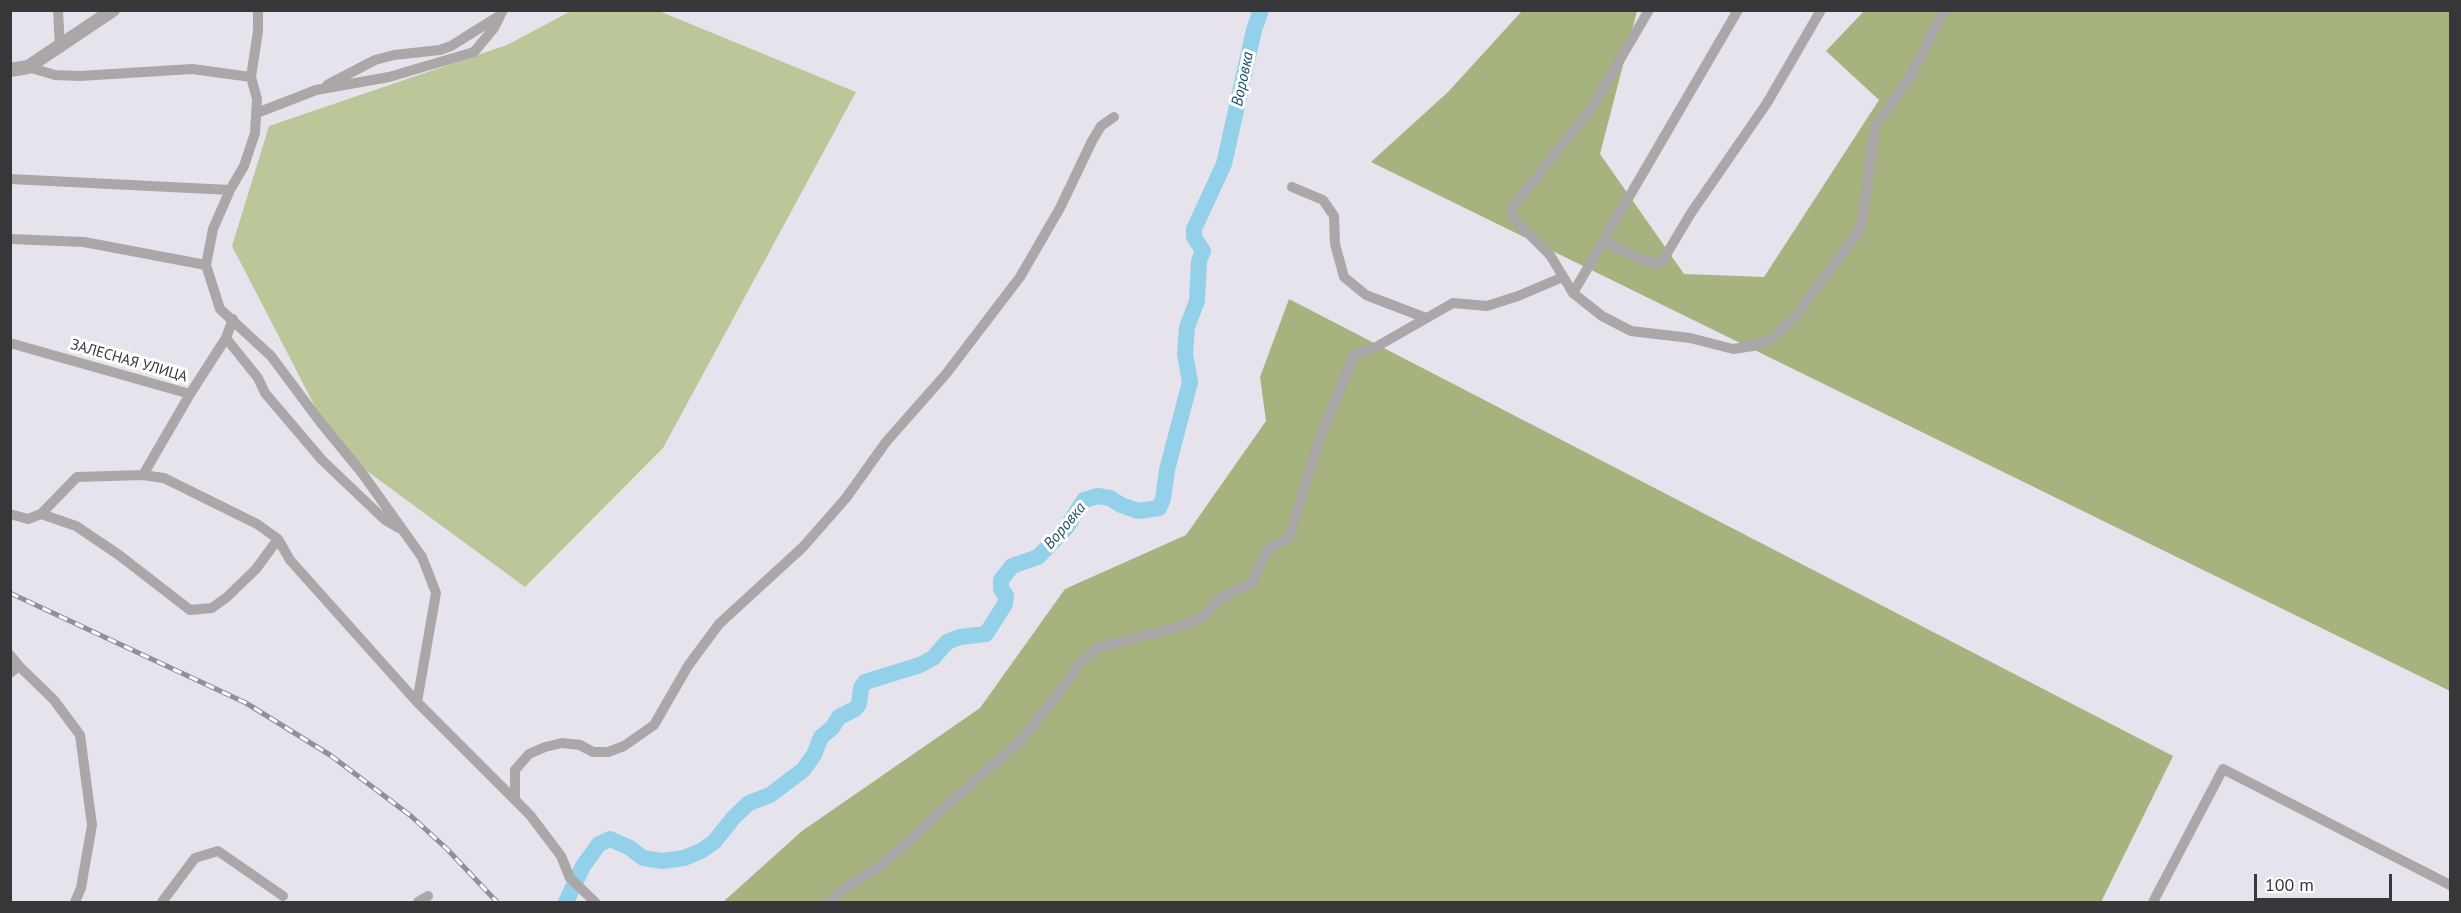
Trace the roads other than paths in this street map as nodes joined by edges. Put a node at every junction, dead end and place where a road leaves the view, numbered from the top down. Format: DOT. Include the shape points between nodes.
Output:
graph roads {
  1 [pos="58,10"];
  2 [pos="113,10"];
  3 [pos="258,10"];
  4 [pos="1649,10"];
  5 [pos="1738,10"];
  6 [pos="1821,10"];
  7 [pos="1944,10"];
  8 [pos="502,13"];
  9 [pos="60,48"];
  10 [pos="440,50"];
  11 [pos="28,67"];
  12 [pos="10,70"];
  13 [pos="411,71"];
  14 [pos="251,77"];
  15 [pos="316,90"];
  16 [pos="257,113"];
  17 [pos="1114,117"];
  18 [pos="10,179"];
  19 [pos="1292,187"];
  20 [pos="230,190"];
  21 [pos="10,239"];
  22 [pos="1603,241"];
  23 [pos="206,265"];
  24 [pos="1563,277"];
  25 [pos="1573,293"];
  26 [pos="1426,318"];
  27 [pos="233,319"];
  28 [pos="226,338"];
  29 [pos="10,343"];
  30 [pos="190,394"];
  31 [pos="143,475"];
  32 [pos="10,514"];
  33 [pos="41,514"];
  34 [pos="404,532"];
  35 [pos="278,539"];
  36 [pos="10,656"];
  37 [pos="15,669"];
  38 [pos="417,702"];
  39 [pos="515,800"];
  40 [pos="2451,885"];
  41 [pos="283,896"];
  42 [pos="428,896"];
  43 [pos="590,901"];
  44 [pos="75,903"];
  45 [pos="162,903"];
  46 [pos="418,903"];
  47 [pos="830,903"];
  48 [pos="2153,903"];
  1 -- 9 [label="street"];
  2 -- 9 [label="street"];
  3 -- 14 [label="street"];
  4 -- 24 [label="street" via="1592,109 1512,207 1512,218 1550,255"];
  5 -- 22 [label="street"];
  6 -- 22 [label="street" via="1767,103 1663,260 1656,264 1642,260"];
  7 -- 25 [label="street" via="1913,72 1875,127 1858,232 1794,318 1773,338 1734,349 1690,338 1631,332"];
  8 -- 10 [label="street"];
  8 -- 13 [label="street" via="474,52"];
  9 -- 11 [label="street"];
  10 -- 13 [label="street"];
  10 -- 15 [label="street" via="375,60"];
  11 -- 12 [label="street"];
  11 -- 14 [label="street" via="55,75 192,69"];
  13 -- 15 [label="street"];
  14 -- 16 [label="street"];
  15 -- 16 [label="street"];
  16 -- 20 [label="street" via="252,147"];
  17 -- 39 [label="street" via="1101,126 1092,141 1020,277 946,374 886,442 846,498 803,547 719,624 688,666 654,724 624,746 608,752 562,743 529,754 515,770"];
  18 -- 20 [label="street"];
  19 -- 26 [label="street" via="1323,200 1334,216 1335,244 1344,277 1366,295"];
  20 -- 23 [label="street" via="213,229"];
  21 -- 23 [label="street" via="84,242"];
  22 -- 25 [label="street"];
  23 -- 27 [label="street" via="220,309"];
  24 -- 25 [label="street"];
  24 -- 26 [label="street" via="1487,306 1453,303"];
  26 -- 47 [label="street" via="1376,347 1355,354 1320,437 1289,537 1267,551 1252,582 1219,599 1201,618 1096,648 1078,665 1018,743 905,845"];
  27 -- 28 [label="street, ЗАЛЕСНАЯ УЛИЦА"];
  27 -- 34 [label="street" via="279,365"];
  28 -- 30 [label="street, ЗАЛЕСНАЯ УЛИЦА"];
  28 -- 34 [label="street" via="322,460 385,520"];
  29 -- 30 [label="street, ЗАЛЕСНАЯ УЛИЦА"];
  30 -- 31 [label="street"];
  31 -- 33 [label="street" via="77,477"];
  31 -- 35 [label="street" via="164,478 257,524"];
  32 -- 33 [label="street" via="28,519"];
  33 -- 35 [label="street" via="76,526 190,610 212,608 228,597"];
  34 -- 38 [label="street" via="422,557 436,593"];
  35 -- 38 [label="street" via="290,560"];
  36 -- 37 [label="street"];
  37 -- 44 [label="street" via="54,700 80,735 92,825"];
  38 -- 39 [label="street"];
  39 -- 43 [label="street" via="561,856 570,878"];
  40 -- 48 [label="street" via="2223,769"];
  41 -- 45 [label="street" via="218,851 195,858"];
  42 -- 46 [label="street"];
}
